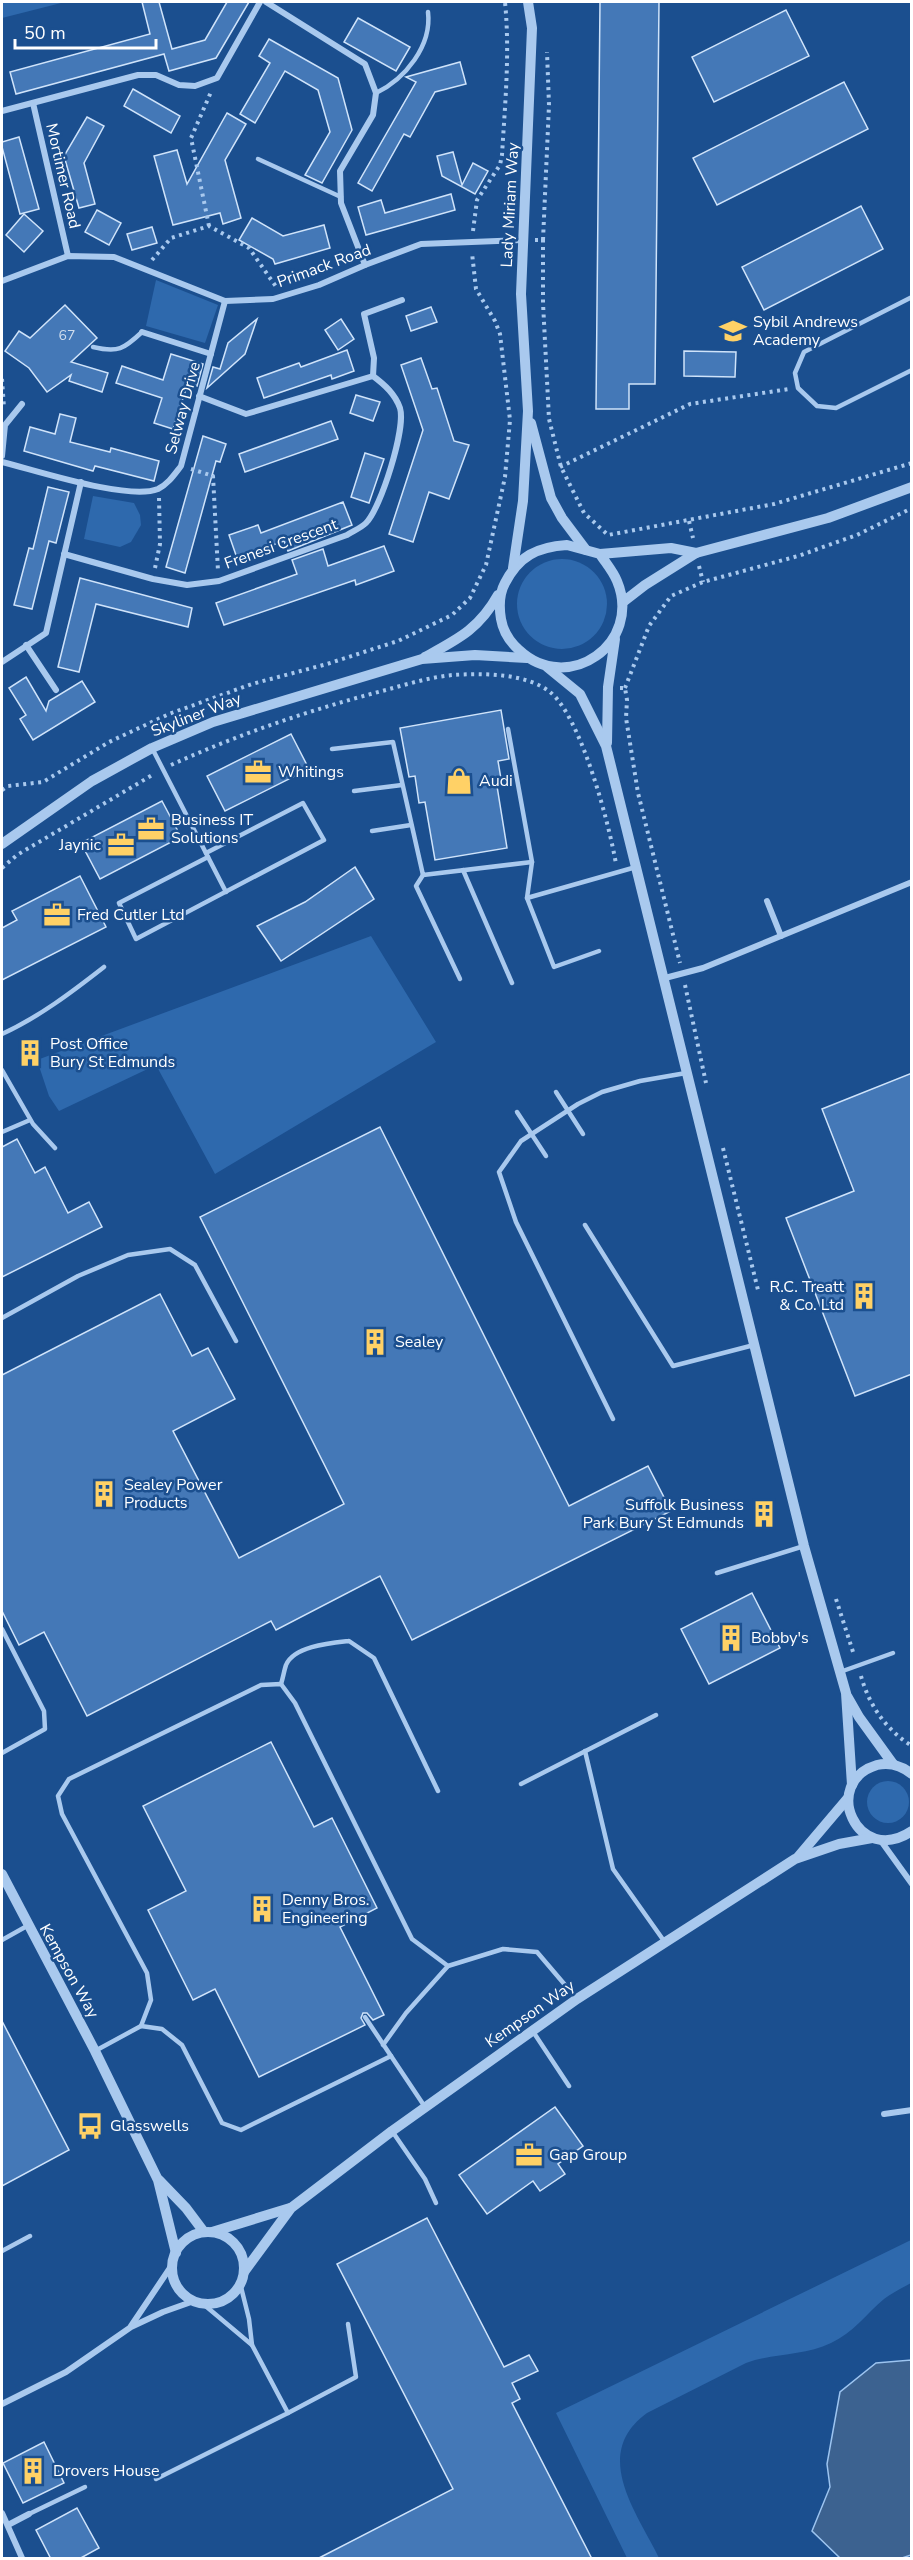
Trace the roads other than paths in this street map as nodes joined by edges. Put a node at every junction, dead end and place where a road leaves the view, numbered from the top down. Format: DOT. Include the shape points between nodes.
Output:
graph roads {
  1 [pos="260,2"];
  2 [pos="266,2"];
  3 [pos="528,2"];
  4 [pos="428,12"];
  5 [pos="376,93"];
  6 [pos="33,103"];
  7 [pos="2,111"];
  8 [pos="258,159"];
  9 [pos="340,197"];
  10 [pos="522,240"];
  11 [pos="68,255"];
  12 [pos="365,265"];
  13 [pos="2,282"];
  14 [pos="912,297"];
  15 [pos="402,300"];
  16 [pos="225,301"];
  17 [pos="142,332"];
  18 [pos="93,346"];
  19 [pos="211,354"];
  20 [pos="912,370"];
  21 [pos="374,376"];
  22 [pos="199,396"];
  23 [pos="22,404"];
  24 [pos="528,411"];
  25 [pos="2,456"];
  26 [pos="2,462"];
  27 [pos="81,482"];
  28 [pos="912,487"];
  29 [pos="586,550"];
  30 [pos="64,554"];
  31 [pos="600,554"];
  32 [pos="696,554"];
  33 [pos="513,568"];
  34 [pos="503,587"];
  35 [pos="623,602"];
  36 [pos="616,635"];
  37 [pos="26,645"];
  38 [pos="527,658"];
  39 [pos="422,659"];
  40 [pos="2,662"];
  41 [pos="548,667"];
  42 [pos="56,690"];
  43 [pos="508,729"];
  44 [pos="606,746"];
  45 [pos="152,748"];
  46 [pos="332,749"];
  47 [pos="402,785"];
  48 [pos="354,791"];
  49 [pos="411,825"];
  50 [pos="372,831"];
  51 [pos="2,844"];
  52 [pos="207,855"];
  53 [pos="532,862"];
  54 [pos="636,867"];
  55 [pos="463,870"];
  56 [pos="423,875"];
  57 [pos="912,882"];
  58 [pos="226,892"];
  59 [pos="527,898"];
  60 [pos="767,901"];
  61 [pos="781,936"];
  62 [pos="599,951"];
  63 [pos="104,967"];
  64 [pos="665,978"];
  65 [pos="460,979"];
  66 [pos="512,983"];
  67 [pos="2,1034"];
  68 [pos="2,1070"];
  69 [pos="686,1073"];
  70 [pos="556,1092"];
  71 [pos="568,1111"];
  72 [pos="518,1112"];
  73 [pos="30,1120"];
  74 [pos="2,1132"];
  75 [pos="583,1134"];
  76 [pos="531,1135"];
  77 [pos="55,1148"];
  78 [pos="546,1156"];
  79 [pos="585,1225"];
  80 [pos="2,1317"];
  81 [pos="236,1341"];
  82 [pos="754,1345"];
  83 [pos="612,1419"];
  84 [pos="804,1546"];
  85 [pos="717,1574"];
  86 [pos="2,1629"];
  87 [pos="893,1653"];
  88 [pos="840,1672"];
  89 [pos="281,1684"];
  90 [pos="846,1693"];
  91 [pos="656,1714"];
  92 [pos="585,1751"];
  93 [pos="2,1753"];
  94 [pos="893,1764"];
  95 [pos="910,1771"];
  96 [pos="521,1784"];
  97 [pos="852,1785"];
  98 [pos="438,1791"];
  99 [pos="848,1798"];
  100 [pos="912,1832"];
  101 [pos="877,1839"];
  102 [pos="795,1859"];
  103 [pos="2,1874"];
  104 [pos="912,1884"];
  105 [pos="27,1926"];
  106 [pos="2,1940"];
  107 [pos="664,1941"];
  108 [pos="448,1966"];
  109 [pos="577,1999"];
  110 [pos="366,2017"];
  111 [pos="141,2026"];
  112 [pos="532,2030"];
  113 [pos="384,2044"];
  114 [pos="95,2051"];
  115 [pos="391,2056"];
  116 [pos="569,2085"];
  117 [pos="425,2107"];
  118 [pos="912,2110"];
  119 [pos="884,2114"];
  120 [pos="392,2131"];
  121 [pos="158,2180"];
  122 [pos="436,2203"];
  123 [pos="291,2208"];
  124 [pos="208,2232"];
  125 [pos="30,2236"];
  126 [pos="2,2251"];
  127 [pos="176,2253"];
  128 [pos="172,2265"];
  129 [pos="244,2271"];
  130 [pos="240,2283"];
  131 [pos="198,2302"];
  132 [pos="348,2324"];
  133 [pos="131,2327"];
  134 [pos="252,2345"];
  135 [pos="2,2404"];
  136 [pos="288,2413"];
  137 [pos="156,2479"];
  138 [pos="85,2487"];
  139 [pos="2,2513"];
  140 [pos="29,2514"];
  141 [pos="8,2525"];
  142 [pos="22,2559"];
  1 -- 6 [label="street, Mortimer Road" via="217,78 195,86 179,85 156,75 138,75"];
  2 -- 5 [label="street" via="364,64"];
  3 -- 10 [label="street, Lady Miriam Way" via="532,28"];
  4 -- 5 [label="lane" via="429,29 423,45 398,80"];
  5 -- 9 [label="street" via="373,115 340,171"];
  6 -- 7 [label="street, Mortimer Road"];
  6 -- 11 [label="street, Mortimer Road"];
  8 -- 9 [label="lane"];
  9 -- 12 [label="street"];
  10 -- 12 [label="street, Primack Road" via="421,244"];
  10 -- 24 [label="street, Lady Miriam Way"];
  11 -- 13 [label="street, Primack Road"];
  11 -- 16 [label="street, Primack Road" via="114,257"];
  12 -- 16 [label="street, Primack Road" via="283,296"];
  14 -- 20 [label="lane" via="804,352 795,373 798,388 817,406 836,408"];
  15 -- 21 [label="street" via="364,314"];
  16 -- 19 [label="street, Selway Drive"];
  17 -- 18 [label="lane" via="118,350"];
  17 -- 19 [label="street, Selway Drive"];
  19 -- 22 [label="street, Selway Drive"];
  21 -- 22 [label="street" via="246,414"];
  21 -- 30 [label="street, Frenesi Crescent" via="390,389 400,409 401,432 376,509 366,523 347,535 219,581 187,585"];
  22 -- 27 [label="street, Selway Drive" via="181,466 158,489 137,493"];
  23 -- 25 [label="street" via="5,425"];
  24 -- 29 [label="street, Lady Miriam Way" via="551,498"];
  24 -- 33 [label="street, Lady Miriam Way" via="524,501"];
  26 -- 27 [label="street"];
  27 -- 30 [label="street"];
  28 -- 32 [label="street" via="828,518"];
  29 -- 31 [label="street"];
  29 -- 33 [label="street" via="567,545 547,546 528,554"];
  30 -- 37 [label="street" via="46,633"];
  31 -- 32 [label="street" via="671,548"];
  31 -- 35 [label="street" via="617,580"];
  32 -- 35 [label="street"];
  33 -- 34 [label="street"];
  34 -- 38 [label="street" via="499,607 502,626 512,644"];
  34 -- 39 [label="street, Skyliner Way" via="487,615 467,634"];
  35 -- 36 [label="street"];
  36 -- 41 [label="street" via="604,651 587,662 567,668"];
  36 -- 44 [label="street" via="608,687"];
  37 -- 40 [label="street"];
  37 -- 42 [label="street"];
  38 -- 39 [label="street, Skyliner Way" via="475,655"];
  38 -- 41 [label="street"];
  39 -- 45 [label="street, Skyliner Way" via="213,722"];
  41 -- 44 [label="street" via="580,694"];
  43 -- 53 [label="lane"];
  44 -- 54 [label="street"];
  45 -- 51 [label="street, Skyliner Way" via="92,781"];
  45 -- 52 [label="lane"];
  46 -- 47 [label="lane" via="393,742"];
  47 -- 48 [label="lane"];
  47 -- 49 [label="lane"];
  49 -- 50 [label="lane"];
  49 -- 56 [label="lane"];
  52 -- 58 [label="lane"];
  52 -- 58 [label="lane" via="119,903 136,939"];
  52 -- 58 [label="lane" via="303,803 324,840"];
  53 -- 55 [label="lane"];
  53 -- 59 [label="lane"];
  54 -- 59 [label="lane"];
  54 -- 64 [label="street"];
  55 -- 56 [label="lane"];
  55 -- 66 [label="lane"];
  56 -- 65 [label="lane" via="416,886"];
  57 -- 61 [label="street"];
  59 -- 62 [label="lane" via="554,967"];
  60 -- 61 [label="street"];
  61 -- 64 [label="street" via="703,968"];
  63 -- 67 [label="lane" via="68,995"];
  64 -- 69 [label="street"];
  68 -- 73 [label="lane"];
  69 -- 71 [label="lane" via="602,1092"];
  69 -- 82 [label="street"];
  70 -- 71 [label="lane"];
  71 -- 75 [label="lane"];
  71 -- 76 [label="lane"];
  72 -- 76 [label="lane"];
  73 -- 74 [label="lane"];
  73 -- 77 [label="lane"];
  76 -- 78 [label="lane"];
  76 -- 83 [label="lane" via="521,1141 499,1173 516,1222"];
  79 -- 82 [label="lane" via="673,1366"];
  80 -- 81 [label="lane" via="78,1276 128,1255 170,1249 195,1265"];
  82 -- 84 [label="street"];
  84 -- 85 [label="lane"];
  84 -- 88 [label="street"];
  86 -- 93 [label="lane" via="44,1711 45,1729"];
  87 -- 88 [label="lane"];
  88 -- 90 [label="street"];
  89 -- 98 [label="lane" via="287,1662 319,1644 349,1641 374,1658"];
  89 -- 108 [label="lane" via="295,1702 412,1939"];
  89 -- 111 [label="lane" via="261,1685 69,1779 58,1796 62,1814 147,1973 151,2000"];
  90 -- 94 [label="street"];
  90 -- 97 [label="street"];
  91 -- 92 [label="lane"];
  92 -- 96 [label="lane"];
  92 -- 107 [label="lane" via="612,1869"];
  94 -- 95 [label="street"];
  94 -- 97 [label="street" via="869,1768"];
  97 -- 99 [label="street"];
  99 -- 101 [label="street" via="853,1822 861,1832"];
  99 -- 102 [label="street, Kempson Way"];
  100 -- 101 [label="street, Kempson Way" via="892,1841"];
  101 -- 102 [label="street, Kempson Way" via="839,1844"];
  101 -- 104 [label="street"];
  102 -- 107 [label="street, Kempson Way"];
  103 -- 105 [label="street, Kempson Way"];
  105 -- 106 [label="lane"];
  105 -- 114 [label="street, Kempson Way"];
  107 -- 109 [label="street, Kempson Way"];
  108 -- 109 [label="lane" via="503,1949 537,1952"];
  108 -- 113 [label="lane"];
  109 -- 112 [label="street, Kempson Way"];
  110 -- 113 [label="lane"];
  111 -- 114 [label="lane"];
  111 -- 115 [label="lane" via="162,2029 182,2045 222,2123 241,2130"];
  112 -- 116 [label="lane"];
  112 -- 117 [label="street, Kempson Way"];
  113 -- 115 [label="lane"];
  114 -- 121 [label="street, Kempson Way"];
  115 -- 117 [label="lane"];
  117 -- 120 [label="street, Kempson Way"];
  118 -- 119 [label="street"];
  120 -- 122 [label="lane" via="425,2179"];
  120 -- 123 [label="street, Kempson Way"];
  121 -- 124 [label="street, Kempson Way"];
  121 -- 127 [label="street, Kempson Way"];
  123 -- 124 [label="street, Kempson Way"];
  123 -- 129 [label="street, Kempson Way"];
  124 -- 127 [label="street" via="187,2239"];
  124 -- 129 [label="street" via="225,2236 236,2245"];
  125 -- 126 [label="lane"];
  127 -- 128 [label="street"];
  128 -- 131 [label="street" via="177,2286"];
  128 -- 133 [label="street"];
  129 -- 130 [label="street"];
  130 -- 131 [label="street" via="224,2300"];
  130 -- 134 [label="lane"];
  131 -- 133 [label="street"];
  131 -- 134 [label="lane"];
  132 -- 136 [label="lane" via="356,2378"];
  133 -- 135 [label="street" via="66,2372"];
  134 -- 136 [label="lane"];
  136 -- 137 [label="lane"];
  138 -- 140 [label="lane"];
  139 -- 141 [label="street"];
  140 -- 141 [label="street"];
  141 -- 142 [label="street"];
}
